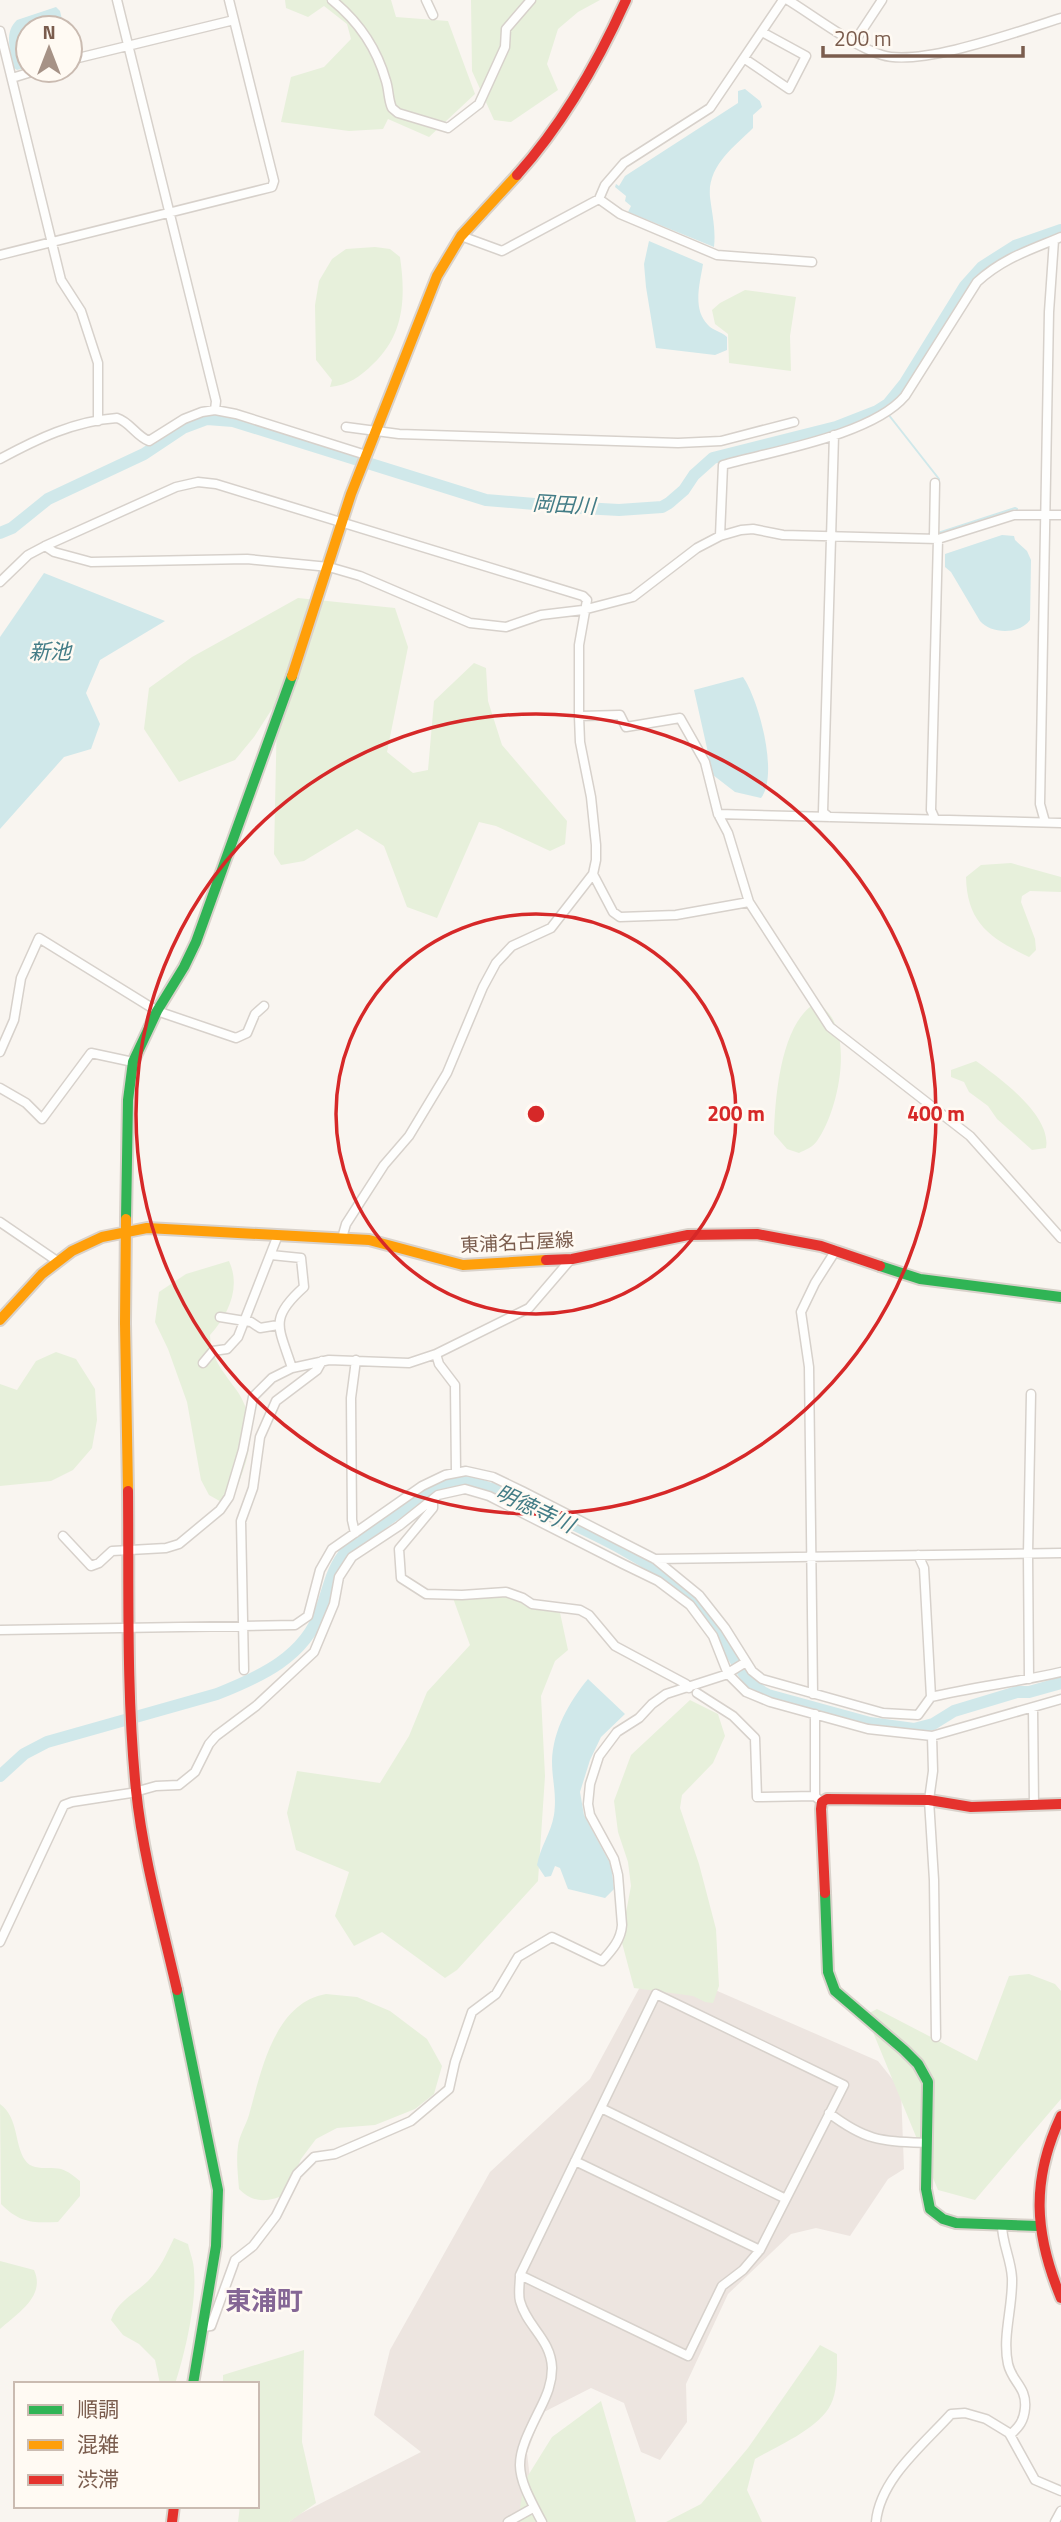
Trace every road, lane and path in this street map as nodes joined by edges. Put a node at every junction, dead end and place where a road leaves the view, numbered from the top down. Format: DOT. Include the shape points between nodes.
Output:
graph roads {
  1 [pos="117,0"];
  2 [pos="229,0"];
  3 [pos="332,0"];
  4 [pos="426,0"];
  5 [pos="531,0"];
  6 [pos="626,0"];
  7 [pos="786,0"];
  8 [pos="882,0"];
  9 [pos="433,15"];
  10 [pos="1061,18"];
  11 [pos="234,20"];
  12 [pos="0,31"];
  13 [pos="762,32"];
  14 [pos="855,41"];
  15 [pos="128,46"];
  16 [pos="84,57"];
  17 [pos="745,59"];
  18 [pos="12,78"];
  19 [pos="599,199"];
  20 [pos="168,213"];
  21 [pos="461,236"];
  22 [pos="1057,239"];
  23 [pos="53,243"];
  24 [pos="0,255"];
  25 [pos="812,262"];
  26 [pos="215,410"];
  27 [pos="98,421"];
  28 [pos="794,422"];
  29 [pos="346,427"];
  30 [pos="376,431"];
  31 [pos="834,435"];
  32 [pos="366,456"];
  33 [pos="0,459"];
  34 [pos="935,483"];
  35 [pos="1045,515"];
  36 [pos="1061,515"];
  37 [pos="341,522"];
  38 [pos="832,535"];
  39 [pos="720,536"];
  40 [pos="936,538"];
  41 [pos="45,546"];
  42 [pos="329,567"];
  43 [pos="0,582"];
  44 [pos="587,608"];
  45 [pos="579,716"];
  46 [pos="718,814"];
  47 [pos="829,817"];
  48 [pos="935,819"];
  49 [pos="1045,822"];
  50 [pos="1061,823"];
  51 [pos="593,874"];
  52 [pos="749,902"];
  53 [pos="264,1006"];
  54 [pos="157,1011"];
  55 [pos="0,1052"];
  56 [pos="133,1062"];
  57 [pos="0,1087"];
  58 [pos="0,1222"];
  59 [pos="127,1230"];
  60 [pos="278,1235"];
  61 [pos="342,1238"];
  62 [pos="1061,1238"];
  63 [pos="836,1250"];
  64 [pos="271,1255"];
  65 [pos="572,1259"];
  66 [pos="57,1261"];
  67 [pos="1061,1297"];
  68 [pos="220,1317"];
  69 [pos="0,1320"];
  70 [pos="245,1322"];
  71 [pos="278,1325"];
  72 [pos="436,1354"];
  73 [pos="356,1360"];
  74 [pos="322,1361"];
  75 [pos="203,1363"];
  76 [pos="292,1368"];
  77 [pos="1031,1394"];
  78 [pos="456,1472"];
  79 [pos="433,1499"];
  80 [pos="355,1533"];
  81 [pos="63,1536"];
  82 [pos="130,1551"];
  83 [pos="1061,1553"];
  84 [pos="1028,1554"];
  85 [pos="918,1555"];
  86 [pos="811,1557"];
  87 [pos="655,1559"];
  88 [pos="242,1626"];
  89 [pos="130,1627"];
  90 [pos="0,1630"];
  91 [pos="745,1663"];
  92 [pos="244,1670"];
  93 [pos="729,1672"];
  94 [pos="1061,1672"];
  95 [pos="1029,1679"];
  96 [pos="693,1690"];
  97 [pos="813,1694"];
  98 [pos="931,1697"];
  99 [pos="1061,1699"];
  100 [pos="1034,1708"];
  101 [pos="814,1714"];
  102 [pos="932,1735"];
  103 [pos="136,1792"];
  104 [pos="819,1799"];
  105 [pos="929,1800"];
  106 [pos="1061,1804"];
  107 [pos="1034,1805"];
  108 [pos="0,1942"];
  109 [pos="936,2037"];
  110 [pos="601,2108"];
  111 [pos="829,2113"];
  112 [pos="1061,2116"];
  113 [pos="926,2143"];
  114 [pos="575,2161"];
  115 [pos="786,2199"];
  116 [pos="1002,2225"];
  117 [pos="1038,2226"];
  118 [pos="761,2250"];
  119 [pos="520,2275"];
  120 [pos="1061,2298"];
  121 [pos="202,2326"];
  122 [pos="193,2382"];
  123 [pos="1010,2435"];
  124 [pos="1061,2491"];
  125 [pos="533,2508"];
  126 [pos="1061,2511"];
  127 [pos="508,2522"];
  128 [pos="542,2522"];
  129 [pos="876,2522"];
  130 [pos="1055,2522"];
  1 -- 15 [label="street"];
  2 -- 11 [label="street"];
  3 -- 5 [label="street" via="371,42 391,108 448,128 479,104 505,47 506,29"];
  4 -- 9 [label="street"];
  6 -- 21 [label="street" via="562,116 532,158"];
  7 -- 13 [label="street"];
  7 -- 14 [label="street"];
  8 -- 14 [label="street"];
  10 -- 14 [label="street" via="922,57 881,55"];
  11 -- 15 [label="street"];
  11 -- 20 [label="street" via="274,185"];
  12 -- 18 [label="street"];
  13 -- 17 [label="street"];
  13 -- 17 [label="street" via="806,56 789,89"];
  15 -- 16 [label="street"];
  15 -- 20 [label="street"];
  17 -- 19 [label="street" via="710,108 624,163"];
  18 -- 23 [label="street"];
  19 -- 21 [label="street" via="502,251"];
  19 -- 25 [label="street" via="620,214 717,255"];
  20 -- 23 [label="street"];
  20 -- 26 [label="street"];
  21 -- 30 [label="street" via="437,276"];
  22 -- 31 [label="street" via="992,268 977,282 897,405 878,419"];
  22 -- 35 [label="street" via="1049,312"];
  23 -- 24 [label="street"];
  23 -- 27 [label="street" via="61,280 81,311 98,363"];
  26 -- 27 [label="street" via="189,416 149,441 123,420"];
  26 -- 32 [label="street"];
  27 -- 33 [label="street" via="49,434"];
  28 -- 30 [label="street" via="706,443"];
  29 -- 30 [label="street"];
  30 -- 32 [label="street"];
  31 -- 38 [label="street"];
  31 -- 39 [label="street" via="723,465"];
  32 -- 37 [label="street"];
  34 -- 40 [label="street"];
  35 -- 36 [label="street"];
  35 -- 40 [label="street" via="1014,515"];
  35 -- 49 [label="street" via="1040,804"];
  37 -- 41 [label="street" via="198,482 176,487"];
  37 -- 42 [label="street"];
  37 -- 44 [label="street" via="583,596"];
  38 -- 39 [label="street" via="783,535 753,529"];
  38 -- 40 [label="street"];
  38 -- 47 [label="street" via="823,812"];
  39 -- 44 [label="street" via="633,597"];
  40 -- 48 [label="street" via="931,810"];
  41 -- 42 [label="street" via="91,562 236,559"];
  41 -- 43 [label="street" via="28,555"];
  42 -- 44 [label="street" via="482,625 506,627 541,615"];
  42 -- 54 [label="street" via="196,942"];
  44 -- 45 [label="street" via="579,645"];
  45 -- 46 [label="street" via="620,715 625,727 680,718 705,762"];
  45 -- 51 [label="street" via="596,845"];
  46 -- 47 [label="street"];
  46 -- 52 [label="street"];
  47 -- 48 [label="street"];
  48 -- 49 [label="street"];
  49 -- 50 [label="street"];
  51 -- 52 [label="street" via="620,917 676,915"];
  51 -- 61 [label="street" via="551,928 512,946 496,963 450,1067 409,1136 346,1224"];
  52 -- 62 [label="street" via="830,1027 970,1136"];
  53 -- 54 [label="street" via="247,1033 236,1038"];
  54 -- 55 [label="street" via="39,938 21,978 14,1020"];
  54 -- 56 [label="street"];
  56 -- 57 [label="street" via="91,1053 42,1119"];
  56 -- 59 [label="street" via="128,1100"];
  58 -- 66 [label="street"];
  59 -- 60 [label="street, 東浦名古屋線"];
  59 -- 66 [label="street, 東浦名古屋線" via="102,1237"];
  59 -- 82 [label="street"];
  60 -- 61 [label="street, 東浦名古屋線"];
  60 -- 64 [label="street"];
  61 -- 65 [label="street, 東浦名古屋線" via="369,1240 463,1265"];
  63 -- 65 [label="street, 東浦名古屋線" via="775,1236 724,1234 665,1238"];
  63 -- 67 [label="street, 東浦名古屋線" via="930,1281"];
  63 -- 86 [label="street" via="800,1316 809,1367"];
  64 -- 70 [label="street"];
  64 -- 71 [label="street" via="301,1258 304,1287 286,1303"];
  65 -- 72 [label="street" via="529,1308"];
  66 -- 69 [label="street, 東浦名古屋線"];
  68 -- 70 [label="street"];
  70 -- 71 [label="street" via="260,1328"];
  70 -- 75 [label="street" via="234,1343 223,1351 213,1351"];
  71 -- 76 [label="street"];
  72 -- 73 [label="street" via="409,1363"];
  72 -- 78 [label="street" via="454,1385"];
  73 -- 74 [label="street"];
  73 -- 80 [label="street" via="351,1398"];
  74 -- 76 [label="street"];
  74 -- 88 [label="street" via="317,1370 276,1401 260,1437 253,1488 241,1521"];
  76 -- 82 [label="street" via="272,1378 253,1397 243,1450 224,1506 180,1544"];
  77 -- 84 [label="street"];
  78 -- 80 [label="street" via="422,1486"];
  78 -- 87 [label="street" via="493,1477"];
  79 -- 93 [label="street" via="457,1489 479,1492 646,1574 696,1612"];
  79 -- 96 [label="street" via="433,1508 399,1549 401,1578 426,1594 506,1592 532,1604 580,1610 615,1646"];
  79 -- 103 [label="street" via="348,1561 314,1652 216,1736 195,1772 179,1785"];
  80 -- 88 [label="street" via="329,1552 305,1619 288,1626"];
  81 -- 82 [label="street" via="91,1566 112,1551"];
  82 -- 89 [label="street"];
  83 -- 84 [label="street"];
  84 -- 85 [label="street"];
  84 -- 95 [label="street"];
  85 -- 86 [label="street"];
  85 -- 98 [label="street" via="925,1568"];
  86 -- 87 [label="street"];
  86 -- 97 [label="street"];
  87 -- 91 [label="street" via="699,1595"];
  88 -- 89 [label="street"];
  88 -- 92 [label="street"];
  89 -- 90 [label="street"];
  89 -- 103 [label="street"];
  91 -- 93 [label="street"];
  91 -- 97 [label="street" via="762,1679"];
  93 -- 96 [label="street"];
  93 -- 101 [label="street" via="738,1686 754,1696"];
  94 -- 95 [label="street"];
  95 -- 98 [label="street"];
  96 -- 104 [label="street" via="753,1735 757,1797"];
  96 -- 121 [label="street" via="666,1694 613,1736 599,1756 590,1784 590,1815 618,1875 622,1932 615,1945 602,1961 552,1937 518,1957 496,1994 469,2017 449,2089 411,2122 307,2163 276,2216 253,2246 235,2260 211,2326"];
  97 -- 98 [label="street" via="903,1716 918,1715"];
  99 -- 100 [label="street"];
  100 -- 102 [label="street"];
  100 -- 107 [label="street"];
  101 -- 102 [label="street" via="868,1729"];
  101 -- 104 [label="street"];
  102 -- 105 [label="street"];
  103 -- 108 [label="street" via="64,1805"];
  103 -- 121 [label="street" via="218,2190 216,2246"];
  104 -- 105 [label="street"];
  104 -- 113 [label="street" via="828,1972 835,1992 918,2064 928,2082"];
  105 -- 107 [label="street" via="971,1807"];
  105 -- 109 [label="street"];
  106 -- 107 [label="street"];
  110 -- 111 [label="street" via="656,1994 844,2085"];
  110 -- 114 [label="street"];
  110 -- 115 [label="street"];
  111 -- 113 [label="street" via="853,2131 878,2141"];
  111 -- 115 [label="street"];
  112 -- 117 [label="street" via="1044,2157"];
  113 -- 116 [label="street" via="930,2209 956,2223"];
  114 -- 118 [label="street"];
  114 -- 119 [label="street"];
  115 -- 118 [label="street"];
  116 -- 117 [label="street"];
  116 -- 123 [label="street" via="1012,2276 1006,2343 1009,2367 1026,2394 1022,2424"];
  117 -- 120 [label="street"];
  118 -- 119 [label="street" via="722,2286 688,2356"];
  119 -- 125 [label="street" via="520,2300 551,2358 551,2384 518,2464"];
  121 -- 122 [label="street"];
  123 -- 124 [label="street" via="1035,2480"];
  123 -- 129 [label="street" via="986,2419 951,2414 898,2472 878,2507"];
  125 -- 127 [label="street"];
  125 -- 128 [label="street"];
  126 -- 130 [label="street"];
}
